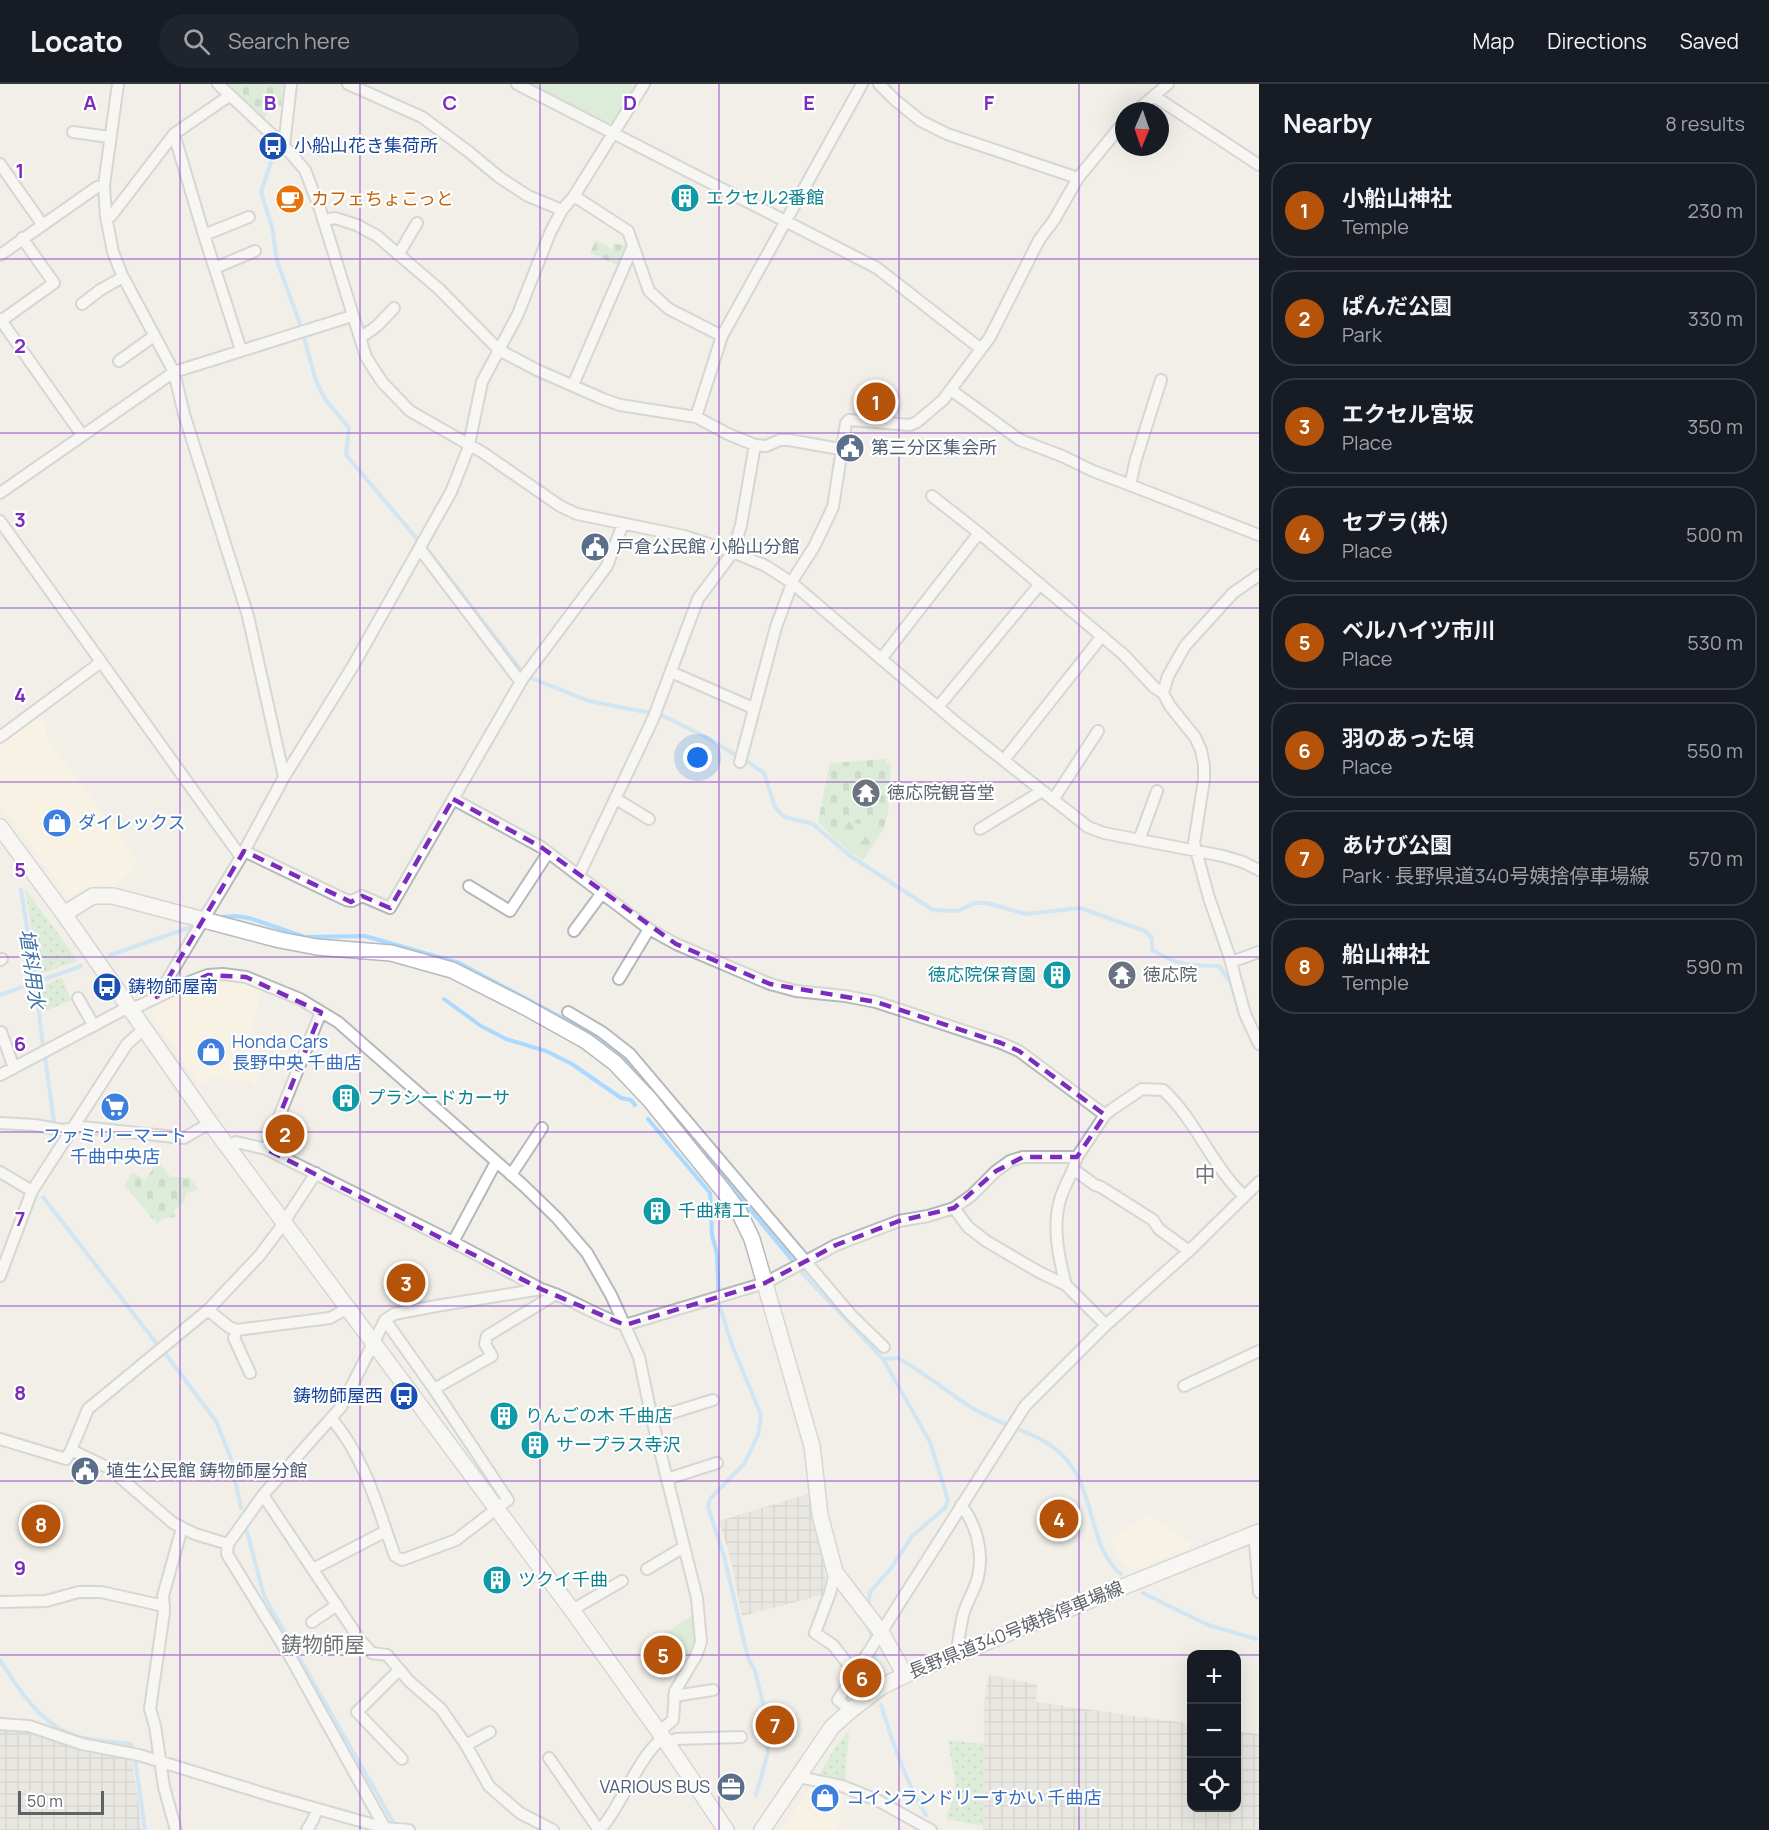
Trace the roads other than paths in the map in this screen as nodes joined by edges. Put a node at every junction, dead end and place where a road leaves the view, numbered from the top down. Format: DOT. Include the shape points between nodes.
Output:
graph roads {
  1 [pos="118,84"];
  2 [pos="218,84"];
  3 [pos="291,84"];
  4 [pos="348,84"];
  5 [pos="517,84"];
  6 [pos="644,84"];
  7 [pos="862,84"];
  8 [pos="879,84"];
  9 [pos="1168,84"];
  10 [pos="229,96"];
  11 [pos="1154,96"];
  12 [pos="1147,102"];
  13 [pos="73,132"];
  14 [pos="1115,133"];
  15 [pos="174,134"];
  16 [pos="614,134"];
  17 [pos="110,137"];
  18 [pos="284,146"];
  19 [pos="0,164"];
  20 [pos="1259,165"];
  21 [pos="1078,178"];
  22 [pos="104,185"];
  23 [pos="574,196"];
  24 [pos="562,210"];
  25 [pos="106,217"];
  26 [pos="249,217"];
  27 [pos="323,220"];
  28 [pos="786,222"];
  29 [pos="417,223"];
  30 [pos="42,224"];
  31 [pos="204,235"];
  32 [pos="22,238"];
  33 [pos="633,246"];
  34 [pos="255,251"];
  35 [pos="0,255"];
  36 [pos="398,255"];
  37 [pos="215,268"];
  38 [pos="123,277"];
  39 [pos="82,304"];
  40 [pos="394,308"];
  41 [pos="352,316"];
  42 [pos="1,320"];
  43 [pos="154,336"];
  44 [pos="722,336"];
  45 [pos="360,338"];
  46 [pos="981,349"];
  47 [pos="241,350"];
  48 [pos="499,350"];
  49 [pos="119,361"];
  50 [pos="174,372"];
  51 [pos="1161,380"];
  52 [pos="573,385"];
  53 [pos="951,390"];
  54 [pos="696,417"];
  55 [pos="82,435"];
  56 [pos="469,443"];
  57 [pos="755,445"];
  58 [pos="840,449"];
  59 [pos="1130,486"];
  60 [pos="0,493"];
  61 [pos="932,496"];
  62 [pos="0,521"];
  63 [pos="623,524"];
  64 [pos="979,533"];
  65 [pos="1259,535"];
  66 [pos="420,549"];
  67 [pos="733,552"];
  68 [pos="1259,576"];
  69 [pos="792,583"];
  70 [pos="1040,584"];
  71 [pos="1102,636"];
  72 [pos="881,659"];
  73 [pos="101,662"];
  74 [pos="671,672"];
  75 [pos="524,676"];
  76 [pos="1163,693"];
  77 [pos="938,707"];
  78 [pos="753,708"];
  79 [pos="1098,732"];
  80 [pos="0,737"];
  81 [pos="1004,760"];
  82 [pos="740,762"];
  83 [pos="284,777"];
  84 [pos="1157,790"];
  85 [pos="1042,791"];
  86 [pos="453,799"];
  87 [pos="616,799"];
  88 [pos="1053,800"];
  89 [pos="649,819"];
  90 [pos="0,827"];
  91 [pos="980,830"];
  92 [pos="1139,840"];
  93 [pos="1197,852"];
  94 [pos="548,853"];
  95 [pos="242,854"];
  96 [pos="1259,870"];
  97 [pos="579,875"];
  98 [pos="469,886"];
  99 [pos="602,893"];
  100 [pos="64,914"];
  101 [pos="203,920"];
  102 [pos="649,929"];
  103 [pos="574,931"];
  104 [pos="1259,952"];
  105 [pos="1231,962"];
  106 [pos="619,979"];
  107 [pos="78,998"];
  108 [pos="157,998"];
  109 [pos="131,1009"];
  110 [pos="321,1012"];
  111 [pos="568,1012"];
  112 [pos="94,1026"];
  113 [pos="145,1028"];
  114 [pos="1,1032"];
  115 [pos="1259,1044"];
  116 [pos="14,1068"];
  117 [pos="0,1076"];
  118 [pos="1105,1115"];
  119 [pos="0,1123"];
  120 [pos="210,1123"];
  121 [pos="74,1128"];
  122 [pos="542,1128"];
  123 [pos="227,1147"];
  124 [pos="266,1149"];
  125 [pos="1077,1157"];
  126 [pos="496,1162"];
  127 [pos="1073,1169"];
  128 [pos="0,1172"];
  129 [pos="316,1173"];
  130 [pos="511,1175"];
  131 [pos="1259,1182"];
  132 [pos="32,1191"];
  133 [pos="1244,1196"];
  134 [pos="954,1208"];
  135 [pos="284,1222"];
  136 [pos="453,1242"];
  137 [pos="1189,1251"];
  138 [pos="800,1265"];
  139 [pos="0,1276"];
  140 [pos="765,1283"];
  141 [pos="1066,1285"];
  142 [pos="542,1289"];
  143 [pos="556,1294"];
  144 [pos="348,1308"];
  145 [pos="208,1310"];
  146 [pos="385,1320"];
  147 [pos="625,1325"];
  148 [pos="1106,1325"];
  149 [pos="237,1330"];
  150 [pos="374,1343"];
  151 [pos="884,1347"];
  152 [pos="1259,1351"];
  153 [pos="250,1373"];
  154 [pos="432,1385"];
  155 [pos="1184,1386"];
  156 [pos="412,1395"];
  157 [pos="713,1400"];
  158 [pos="331,1418"];
  159 [pos="652,1419"];
  160 [pos="461,1429"];
  161 [pos="0,1439"];
  162 [pos="446,1440"];
  163 [pos="71,1450"];
  164 [pos="717,1462"];
  165 [pos="667,1479"];
  166 [pos="263,1495"];
  167 [pos="961,1505"];
  168 [pos="496,1509"];
  169 [pos="182,1528"];
  170 [pos="386,1532"];
  171 [pos="1255,1533"];
  172 [pos="228,1544"];
  173 [pos="684,1547"];
  174 [pos="313,1569"];
  175 [pos="647,1569"];
  176 [pos="835,1572"];
  177 [pos="622,1581"];
  178 [pos="1259,1592"];
  179 [pos="0,1602"];
  180 [pos="337,1605"];
  181 [pos="164,1606"];
  182 [pos="572,1610"];
  183 [pos="312,1622"];
  184 [pos="881,1632"];
  185 [pos="956,1654"];
  186 [pos="399,1670"];
  187 [pos="855,1673"];
  188 [pos="904,1675"];
  189 [pos="713,1690"];
  190 [pos="674,1696"];
  191 [pos="850,1710"];
  192 [pos="0,1724"];
  193 [pos="490,1732"];
  194 [pos="741,1737"];
  195 [pos="663,1738"];
  196 [pos="466,1745"];
  197 [pos="549,1758"];
  198 [pos="402,1759"];
  199 [pos="161,1761"];
  200 [pos="800,1777"];
  201 [pos="317,1809"];
  202 [pos="921,1826"];
  203 [pos="392,1829"];
  204 [pos="176,1830"];
  205 [pos="307,1830"];
  206 [pos="409,1830"];
  207 [pos="553,1830"];
  208 [pos="600,1830"];
  209 [pos="726,1830"];
  210 [pos="762,1830"];
  211 [pos="931,1830"];
  1 -- 17 [label="street"];
  2 -- 10 [label="street"];
  3 -- 18 [label="street"];
  4 -- 24 [label="street" via="422,117 499,177 528,196"];
  5 -- 16 [label="street"];
  6 -- 16 [label="street"];
  7 -- 28 [label="street"];
  8 -- 21 [label="street" via="921,121 947,134"];
  9 -- 11 [label="street"];
  10 -- 15 [label="street"];
  10 -- 18 [label="street"];
  11 -- 12 [label="street"];
  11 -- 20 [label="street"];
  13 -- 17 [label="street"];
  14 -- 21 [label="street"];
  15 -- 25 [label="street" via="111,216"];
  15 -- 31 [label="street"];
  16 -- 23 [label="street"];
  16 -- 28 [label="street"];
  17 -- 22 [label="street"];
  18 -- 27 [label="street" via="305,170"];
  19 -- 30 [label="street"];
  21 -- 46 [label="street" via="1039,240"];
  22 -- 25 [label="street"];
  22 -- 30 [label="street"];
  23 -- 24 [label="street"];
  23 -- 33 [label="street" via="628,231"];
  24 -- 48 [label="street" via="519,314"];
  25 -- 38 [label="street"];
  26 -- 31 [label="street"];
  27 -- 36 [label="street" via="335,218 357,225"];
  27 -- 41 [label="street"];
  28 -- 44 [label="street"];
  28 -- 46 [label="street" via="877,268"];
  29 -- 36 [label="street"];
  30 -- 32 [label="street"];
  31 -- 37 [label="street"];
  32 -- 35 [label="street"];
  32 -- 42 [label="street" via="54,283"];
  33 -- 44 [label="street" via="649,291 669,309"];
  33 -- 52 [label="street"];
  34 -- 37 [label="street"];
  36 -- 48 [label="street" via="439,289"];
  37 -- 47 [label="street"];
  38 -- 39 [label="street"];
  38 -- 43 [label="street"];
  40 -- 45 [label="street"];
  41 -- 45 [label="street"];
  41 -- 47 [label="street"];
  42 -- 55 [label="street"];
  43 -- 49 [label="street"];
  43 -- 50 [label="street"];
  44 -- 54 [label="street"];
  45 -- 56 [label="street" via="366,357 382,382 410,411"];
  46 -- 53 [label="street"];
  47 -- 50 [label="street"];
  48 -- 52 [label="street"];
  48 -- 56 [label="street" via="482,382"];
  50 -- 55 [label="street"];
  50 -- 83 [label="street" via="246,607"];
  51 -- 59 [label="street"];
  52 -- 54 [label="street" via="620,405"];
  53 -- 58 [label="street" via="910,425 849,420"];
  53 -- 59 [label="street" via="1020,441"];
  54 -- 57 [label="street"];
  55 -- 60 [label="street"];
  56 -- 63 [label="street" via="560,506 577,514"];
  56 -- 66 [label="street" via="451,492"];
  57 -- 58 [label="street" via="789,440"];
  57 -- 67 [label="street"];
  58 -- 69 [label="street" via="833,507"];
  59 -- 65 [label="street"];
  61 -- 64 [label="street"];
  62 -- 73 [label="street"];
  63 -- 67 [label="street" via="684,536"];
  63 -- 75 [label="street" via="607,566"];
  64 -- 70 [label="street"];
  64 -- 72 [label="street"];
  66 -- 75 [label="street"];
  66 -- 83 [label="street"];
  67 -- 69 [label="street"];
  67 -- 74 [label="street" via="698,599"];
  68 -- 76 [label="street" via="1233,593 1185,646"];
  69 -- 72 [label="street"];
  69 -- 78 [label="street"];
  70 -- 71 [label="street"];
  70 -- 77 [label="street"];
  71 -- 76 [label="street"];
  71 -- 81 [label="street"];
  72 -- 77 [label="street"];
  73 -- 80 [label="street"];
  73 -- 95 [label="street"];
  74 -- 78 [label="street"];
  74 -- 87 [label="street"];
  75 -- 86 [label="street"];
  76 -- 93 [label="street" via="1201,750 1204,780 1194,843"];
  77 -- 81 [label="street"];
  78 -- 82 [label="street"];
  79 -- 88 [label="street"];
  81 -- 85 [label="street"];
  83 -- 95 [label="street"];
  84 -- 92 [label="street"];
  85 -- 88 [label="street"];
  85 -- 91 [label="street"];
  86 -- 94 [label="street"];
  86 -- 95 [label="street" via="390,908 362,896 346,900"];
  87 -- 89 [label="street"];
  87 -- 97 [label="street"];
  88 -- 92 [label="street" via="1088,827"];
  90 -- 100 [label="street"];
  92 -- 93 [label="street"];
  93 -- 96 [label="street" via="1243,862"];
  93 -- 105 [label="street"];
  94 -- 97 [label="street"];
  94 -- 98 [label="street" via="510,911"];
  95 -- 101 [label="street"];
  97 -- 99 [label="street"];
  99 -- 102 [label="street"];
  99 -- 103 [label="street"];
  100 -- 101 [label="street" via="93,896 113,896"];
  100 -- 109 [label="street"];
  101 -- 108 [label="street"];
  101 -- 140 [label="street" via="317,947 391,953 452,970 586,1041 635,1083 722,1189 752,1239"];
  102 -- 106 [label="street"];
  102 -- 118 [label="street" via="770,984 876,1002 1001,1043 1019,1051"];
  104 -- 105 [label="street"];
  105 -- 115 [label="street" via="1245,1014"];
  107 -- 112 [label="street"];
  108 -- 109 [label="street"];
  108 -- 110 [label="street" via="208,975 223,974 269,985"];
  109 -- 112 [label="street"];
  109 -- 113 [label="street"];
  110 -- 124 [label="street"];
  110 -- 126 [label="street" via="338,1022"];
  111 -- 138 [label="street" via="630,1054"];
  112 -- 116 [label="street"];
  113 -- 120 [label="street"];
  113 -- 121 [label="street" via="127,1044"];
  114 -- 116 [label="street"];
  116 -- 117 [label="street"];
  118 -- 125 [label="street"];
  118 -- 133 [label="street" via="1142,1089 1162,1090 1183,1112 1216,1164"];
  119 -- 121 [label="street"];
  120 -- 121 [label="street" via="184,1138"];
  120 -- 123 [label="street"];
  121 -- 132 [label="street"];
  122 -- 130 [label="street"];
  123 -- 124 [label="street" via="236,1142"];
  123 -- 135 [label="street"];
  124 -- 129 [label="street"];
  125 -- 127 [label="street"];
  125 -- 134 [label="street" via="1023,1157 1010,1161"];
  126 -- 130 [label="street"];
  126 -- 136 [label="street"];
  127 -- 137 [label="street" via="1153,1220"];
  127 -- 141 [label="street" via="1061,1198 1057,1227"];
  128 -- 132 [label="street"];
  129 -- 135 [label="street"];
  129 -- 136 [label="street"];
  130 -- 147 [label="street" via="587,1253"];
  131 -- 133 [label="street"];
  132 -- 139 [label="street"];
  133 -- 137 [label="street"];
  134 -- 138 [label="street" via="899,1221 836,1245"];
  134 -- 141 [label="street" via="968,1227 986,1241"];
  135 -- 144 [label="street"];
  135 -- 145 [label="street" via="260,1255"];
  136 -- 142 [label="street"];
  137 -- 148 [label="street"];
  138 -- 140 [label="street"];
  138 -- 151 [label="street"];
  140 -- 147 [label="street"];
  140 -- 176 [label="street" via="812,1446 820,1515"];
  141 -- 148 [label="street"];
  142 -- 143 [label="street"];
  142 -- 146 [label="street" via="394,1314"];
  143 -- 147 [label="street" via="604,1319"];
  143 -- 154 [label="street" via="487,1336 485,1344 492,1356"];
  144 -- 149 [label="street" via="330,1318"];
  144 -- 150 [label="street"];
  145 -- 149 [label="street"];
  145 -- 163 [label="street" via="88,1409"];
  146 -- 150 [label="street"];
  146 -- 154 [label="street"];
  147 -- 159 [label="street" via="639,1357"];
  148 -- 167 [label="street" via="1039,1390"];
  149 -- 153 [label="street" via="234,1338"];
  150 -- 156 [label="street"];
  150 -- 158 [label="street" via="341,1407"];
  152 -- 155 [label="street"];
  154 -- 156 [label="street"];
  154 -- 160 [label="street"];
  156 -- 162 [label="street"];
  157 -- 159 [label="street"];
  158 -- 166 [label="street"];
  158 -- 170 [label="street" via="363,1468"];
  159 -- 165 [label="street"];
  160 -- 162 [label="street"];
  160 -- 168 [label="street" via="508,1500"];
  161 -- 163 [label="street" via="66,1459"];
  162 -- 168 [label="street"];
  163 -- 169 [label="street" via="109,1468"];
  164 -- 165 [label="street"];
  165 -- 173 [label="street"];
  166 -- 172 [label="street"];
  166 -- 174 [label="street"];
  167 -- 184 [label="street"];
  167 -- 185 [label="street" via="973,1524 980,1554 978,1577 963,1614"];
  168 -- 170 [label="street" via="456,1540 402,1560 395,1556"];
  168 -- 182 [label="street"];
  169 -- 172 [label="street"];
  169 -- 181 [label="street" via="163,1596"];
  170 -- 174 [label="street"];
  171 -- 178 [label="street"];
  171 -- 185 [label="street, 長野県道340号姨捨停車場線"];
  172 -- 203 [label="street" via="227,1554"];
  173 -- 175 [label="street"];
  173 -- 190 [label="street" via="697,1598 701,1642"];
  174 -- 180 [label="street"];
  176 -- 184 [label="street"];
  176 -- 187 [label="street" via="815,1633 833,1645"];
  177 -- 182 [label="street"];
  179 -- 181 [label="street" via="101,1592"];
  180 -- 183 [label="street"];
  180 -- 186 [label="street" via="372,1653 387,1656"];
  181 -- 199 [label="street" via="150,1710"];
  182 -- 195 [label="street"];
  184 -- 187 [label="street"];
  184 -- 188 [label="street"];
  185 -- 188 [label="street, 長野県道340号姨捨停車場線"];
  186 -- 196 [label="street" via="441,1709"];
  186 -- 198 [label="street" via="357,1712"];
  187 -- 191 [label="street" via="837,1700"];
  188 -- 191 [label="street, 長野県道340号姨捨停車場線"];
  189 -- 190 [label="street"];
  190 -- 195 [label="street" via="673,1720"];
  191 -- 200 [label="street, 長野県道340号姨捨停車場線" via="832,1728"];
  192 -- 199 [label="street" via="29,1726 82,1744"];
  193 -- 196 [label="street"];
  194 -- 195 [label="street"];
  195 -- 208 [label="street" via="651,1748"];
  195 -- 209 [label="street"];
  196 -- 207 [label="street" via="489,1786 520,1813"];
  197 -- 208 [label="street"];
  199 -- 201 [label="street"];
  199 -- 204 [label="street"];
  200 -- 202 [label="street" via="842,1786 877,1800"];
  200 -- 210 [label="street, 長野県道340号姨捨停車場線"];
  201 -- 203 [label="street"];
  201 -- 205 [label="street"];
  202 -- 211 [label="street"];
  203 -- 206 [label="street"];
}
